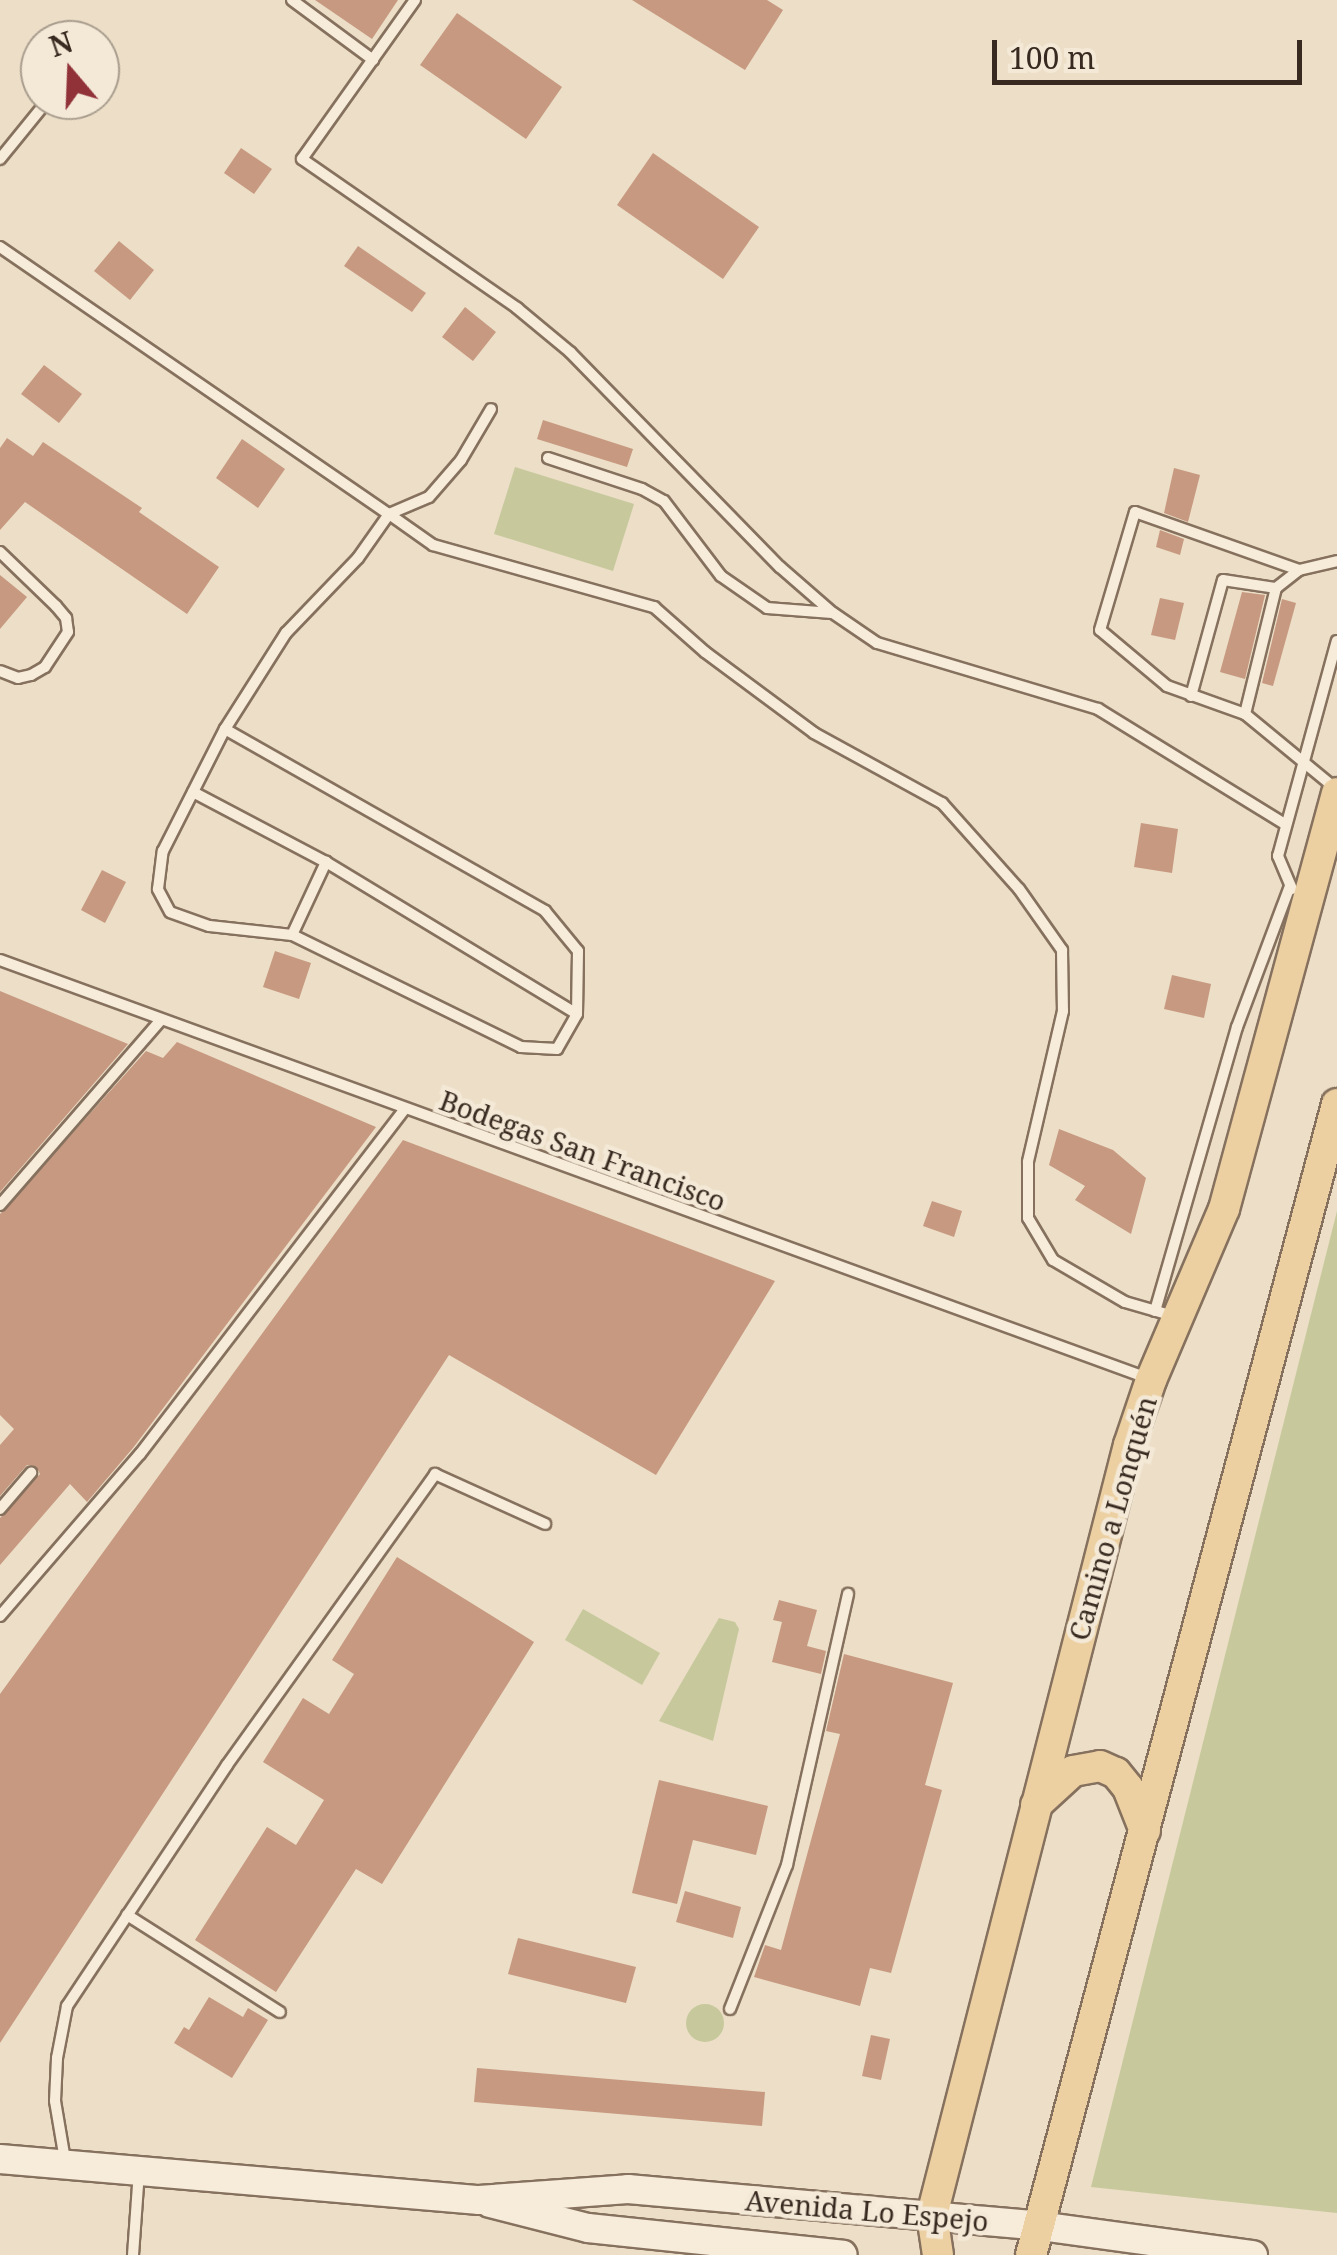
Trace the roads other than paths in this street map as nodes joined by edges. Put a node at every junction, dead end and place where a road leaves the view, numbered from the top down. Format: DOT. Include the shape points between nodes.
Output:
graph roads {
  1 [pos="292,0"];
  2 [pos="416,0"];
  3 [pos="373,60"];
  4 [pos="32,120"];
  5 [pos="0,160"];
  6 [pos="0,247"];
  7 [pos="491,408"];
  8 [pos="548,458"];
  9 [pos="389,514"];
  10 [pos="0,552"];
  11 [pos="1337,561"];
  12 [pos="1298,570"];
  13 [pos="1276,588"];
  14 [pos="833,613"];
  15 [pos="1337,641"];
  16 [pos="0,671"];
  17 [pos="1191,696"];
  18 [pos="1246,714"];
  19 [pos="225,729"];
  20 [pos="1302,761"];
  21 [pos="1337,791"];
  22 [pos="193,792"];
  23 [pos="1285,824"];
  24 [pos="326,862"];
  25 [pos="1298,898"];
  26 [pos="292,935"];
  27 [pos="0,960"];
  28 [pos="577,1014"];
  29 [pos="161,1020"];
  30 [pos="1337,1104"];
  31 [pos="404,1110"];
  32 [pos="0,1206"];
  33 [pos="1167,1314"];
  34 [pos="1152,1380"];
  35 [pos="31,1473"];
  36 [pos="0,1509"];
  37 [pos="544,1524"];
  38 [pos="848,1594"];
  39 [pos="0,1616"];
  40 [pos="1034,1808"];
  41 [pos="1145,1831"];
  42 [pos="127,1915"];
  43 [pos="730,2009"];
  44 [pos="280,2012"];
  45 [pos="0,2160"];
  46 [pos="66,2165"];
  47 [pos="139,2171"];
  48 [pos="0,2173"];
  49 [pos="479,2200"];
  50 [pos="932,2216"];
  51 [pos="1035,2241"];
  52 [pos="133,2255"];
  53 [pos="843,2255"];
  54 [pos="938,2255"];
  55 [pos="1253,2255"];
  1 -- 3 [label="lane"];
  2 -- 3 [label="lane"];
  3 -- 14 [label="lane" via="302,160 570,352 728,517"];
  4 -- 5 [label="lane"];
  6 -- 9 [label="lane"];
  7 -- 9 [label="lane" via="461,460 429,497"];
  8 -- 14 [label="lane" via="664,501 721,576 768,608"];
  9 -- 19 [label="lane" via="358,558 286,633"];
  9 -- 33 [label="lane" via="433,545 654,607 814,733 942,804 1062,950 1063,1011 1028,1162 1028,1218 1053,1260 1126,1302"];
  10 -- 16 [label="lane" via="56,606 68,632 31,675"];
  11 -- 12 [label="lane"];
  12 -- 13 [label="lane"];
  12 -- 17 [label="lane" via="1136,512 1100,630 1167,686"];
  13 -- 17 [label="lane" via="1223,580"];
  13 -- 18 [label="lane"];
  14 -- 23 [label="lane" via="876,643 1098,710"];
  15 -- 20 [label="lane"];
  17 -- 18 [label="lane"];
  18 -- 20 [label="lane"];
  19 -- 22 [label="lane"];
  19 -- 28 [label="lane" via="546,911 578,951"];
  20 -- 21 [label="lane"];
  20 -- 23 [label="lane"];
  21 -- 25 [label="main road, Camino a Lonquén"];
  22 -- 24 [label="lane"];
  22 -- 26 [label="lane" via="163,851 158,889 170,912 209,926"];
  23 -- 25 [label="lane" via="1278,856"];
  24 -- 26 [label="lane"];
  24 -- 28 [label="lane"];
  25 -- 33 [label="main road, Camino a Lonquén" via="1224,1209"];
  26 -- 28 [label="lane" via="520,1047 557,1049"];
  27 -- 29 [label="lane, Bodegas San Francisco"];
  29 -- 31 [label="lane, Bodegas San Francisco"];
  29 -- 32 [label="lane"];
  30 -- 41 [label="main road"];
  31 -- 34 [label="lane, Bodegas San Francisco"];
  31 -- 39 [label="lane" via="140,1454"];
  33 -- 34 [label="main road, Camino a Lonquén"];
  34 -- 40 [label="main road, Camino a Lonquén"];
  35 -- 36 [label="lane"];
  37 -- 42 [label="lane" via="435,1474"];
  38 -- 43 [label="lane" via="787,1865"];
  40 -- 41 [label="main road" via="1064,1776 1100,1766 1128,1788"];
  40 -- 50 [label="main road, Camino a Lonquén"];
  41 -- 51 [label="main road"];
  42 -- 44 [label="lane"];
  42 -- 46 [label="lane" via="67,2006 55,2086"];
  45 -- 46 [label="main road, Avenida Lo Espejo"];
  46 -- 47 [label="main road, Avenida Lo Espejo"];
  46 -- 48 [label="main road, Avenida Lo Espejo"];
  47 -- 49 [label="main road, Avenida Lo Espejo"];
  47 -- 52 [label="lane"];
  49 -- 50 [label="main road, Avenida Lo Espejo" via="628,2189"];
  49 -- 53 [label="main road, Avenida Lo Espejo" via="588,2228"];
  50 -- 51 [label="main road, Avenida Lo Espejo"];
  50 -- 54 [label="main road, Camino a Lonquén"];
  51 -- 55 [label="main road, Avenida Lo Espejo"];
}
